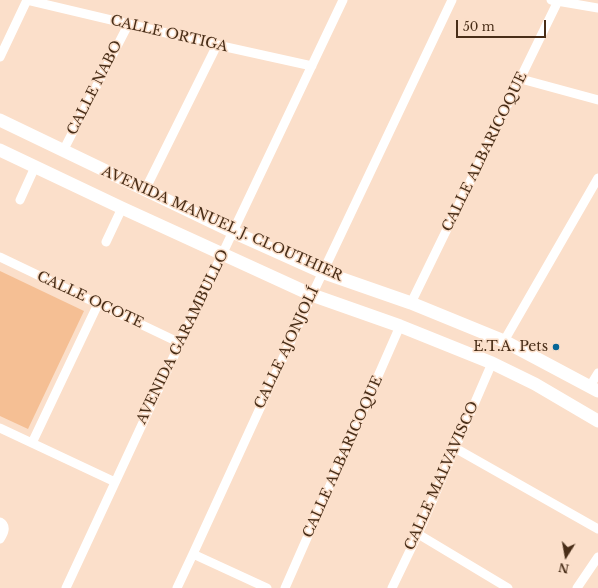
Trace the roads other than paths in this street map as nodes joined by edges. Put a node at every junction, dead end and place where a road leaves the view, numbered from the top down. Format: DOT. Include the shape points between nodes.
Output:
graph roads {
  1 [pos="27,0"];
  2 [pos="343,0"];
  3 [pos="452,0"];
  4 [pos="555,1"];
  5 [pos="598,8"];
  6 [pos="128,25"];
  7 [pos="217,45"];
  8 [pos="0,57"];
  9 [pos="312,66"];
  10 [pos="521,78"];
  11 [pos="598,100"];
  12 [pos="0,120"];
  13 [pos="0,150"];
  14 [pos="63,151"];
  15 [pos="35,167"];
  16 [pos="598,178"];
  17 [pos="146,190"];
  18 [pos="20,200"];
  19 [pos="122,208"];
  20 [pos="233,232"];
  21 [pos="106,242"];
  22 [pos="223,254"];
  23 [pos="0,258"];
  24 [pos="322,272"];
  25 [pos="312,294"];
  26 [pos="411,303"];
  27 [pos="98,304"];
  28 [pos="400,326"];
  29 [pos="504,340"];
  30 [pos="180,343"];
  31 [pos="492,363"];
  32 [pos="598,373"];
  33 [pos="594,388"];
  34 [pos="598,421"];
  35 [pos="0,428"];
  36 [pos="32,443"];
  37 [pos="455,448"];
  38 [pos="115,482"];
  39 [pos="0,522"];
  40 [pos="598,529"];
  41 [pos="418,534"];
  42 [pos="0,539"];
  43 [pos="193,554"];
  44 [pos="598,557"];
  45 [pos="492,584"];
  46 [pos="66,588"];
  47 [pos="176,588"];
  48 [pos="267,588"];
  49 [pos="285,588"];
  50 [pos="392,588"];
  51 [pos="508,588"];
  52 [pos="577,588"];
  1 -- 6 [label="street, CALLE ORTIGA"];
  1 -- 8 [label="street"];
  2 -- 9 [label="street, AVENIDA GARAMBULLO"];
  3 -- 24 [label="street, CALLE AJONJOLÍ"];
  4 -- 5 [label="street"];
  4 -- 10 [label="street, CALLE ALBARICOQUE"];
  6 -- 7 [label="street, CALLE ORTIGA"];
  6 -- 14 [label="street, CALLE NABO"];
  7 -- 9 [label="street, CALLE ORTIGA"];
  7 -- 17 [label="street"];
  9 -- 20 [label="street, AVENIDA GARAMBULLO"];
  10 -- 11 [label="street"];
  10 -- 26 [label="street, CALLE ALBARICOQUE"];
  12 -- 14 [label="main road, AVENIDA MANUEL J. CLOUTHIER"];
  13 -- 15 [label="main road, AVENIDA MANUEL J. CLOUTHIER"];
  14 -- 17 [label="main road, AVENIDA MANUEL J. CLOUTHIER"];
  15 -- 18 [label="street"];
  15 -- 19 [label="main road, AVENIDA MANUEL J. CLOUTHIER"];
  16 -- 29 [label="street"];
  17 -- 20 [label="main road, AVENIDA MANUEL J. CLOUTHIER"];
  19 -- 21 [label="street"];
  19 -- 22 [label="main road, AVENIDA MANUEL J. CLOUTHIER"];
  20 -- 22 [label="street, AVENIDA GARAMBULLO"];
  20 -- 24 [label="main road, AVENIDA MANUEL J. CLOUTHIER"];
  22 -- 25 [label="main road, AVENIDA MANUEL J. CLOUTHIER"];
  22 -- 30 [label="street, AVENIDA GARAMBULLO"];
  23 -- 27 [label="street, CALLE OCOTE"];
  24 -- 25 [label="street, CALLE AJONJOLÍ"];
  24 -- 26 [label="main road, AVENIDA MANUEL J. CLOUTHIER"];
  25 -- 28 [label="main road, AVENIDA MANUEL J. CLOUTHIER"];
  25 -- 43 [label="street, CALLE AJONJOLÍ"];
  26 -- 29 [label="main road, AVENIDA MANUEL J. CLOUTHIER"];
  27 -- 30 [label="street, CALLE OCOTE"];
  27 -- 36 [label="street"];
  28 -- 31 [label="main road, AVENIDA MANUEL J. CLOUTHIER"];
  28 -- 49 [label="street, CALLE ALBARICOQUE"];
  29 -- 33 [label="main road, AVENIDA MANUEL J. CLOUTHIER"];
  30 -- 38 [label="street, AVENIDA GARAMBULLO"];
  31 -- 34 [label="main road, AVENIDA MANUEL J. CLOUTHIER" via="535,384"];
  31 -- 37 [label="street, CALLE MALVAVISCO"];
  32 -- 33 [label="street"];
  35 -- 36 [label="street"];
  36 -- 38 [label="street"];
  37 -- 40 [label="street"];
  37 -- 41 [label="street, CALLE MALVAVISCO"];
  38 -- 46 [label="street, AVENIDA GARAMBULLO"];
  39 -- 42 [label="street" via="4,524"];
  41 -- 45 [label="street"];
  41 -- 50 [label="street, CALLE MALVAVISCO"];
  43 -- 47 [label="street, CALLE AJONJOLÍ"];
  43 -- 48 [label="street"];
  44 -- 52 [label="street"];
  45 -- 51 [label="street"];
}
